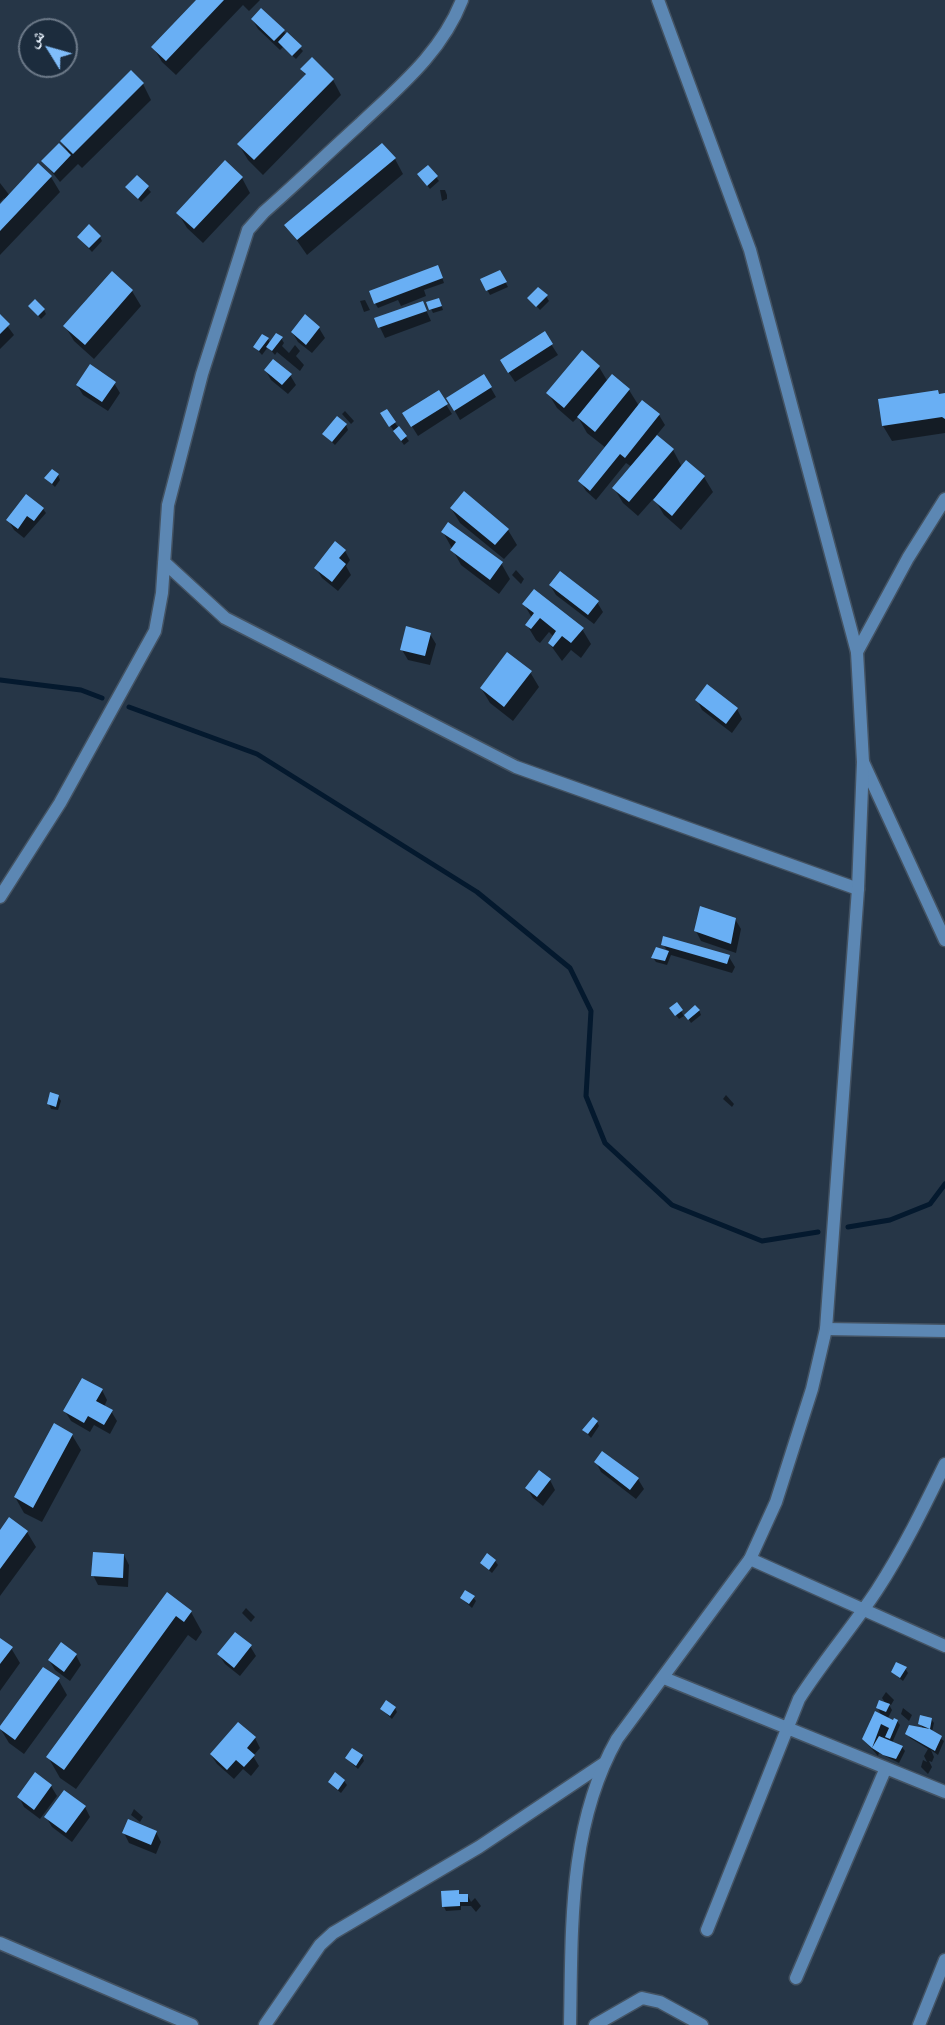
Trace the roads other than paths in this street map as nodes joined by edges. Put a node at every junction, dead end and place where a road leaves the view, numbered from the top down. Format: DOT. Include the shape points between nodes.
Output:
graph roads {
  1 [pos="462,0"];
  2 [pos="658,0"];
  3 [pos="945,499"];
  4 [pos="164,562"];
  5 [pos="857,652"];
  6 [pos="862,762"];
  7 [pos="858,889"];
  8 [pos="0,897"];
  9 [pos="945,940"];
  10 [pos="826,1329"];
  11 [pos="945,1332"];
  12 [pos="945,1464"];
  13 [pos="750,1559"];
  14 [pos="863,1610"];
  15 [pos="945,1646"];
  16 [pos="664,1678"];
  17 [pos="787,1730"];
  18 [pos="603,1764"];
  19 [pos="885,1770"];
  20 [pos="945,1792"];
  21 [pos="707,1930"];
  22 [pos="0,1942"];
  23 [pos="945,1960"];
  24 [pos="796,1978"];
  25 [pos="192,2025"];
  26 [pos="265,2025"];
  27 [pos="570,2025"];
  28 [pos="595,2025"];
  29 [pos="702,2025"];
  30 [pos="919,2025"];
  1 -- 4 [label="street" via="434,50 407,80 248,230 202,374 168,505"];
  2 -- 5 [label="street" via="750,250"];
  3 -- 5 [label="street"];
  4 -- 7 [label="street" via="225,618 516,767"];
  4 -- 8 [label="street" via="155,631 60,803"];
  5 -- 6 [label="street"];
  6 -- 7 [label="street"];
  6 -- 9 [label="street"];
  7 -- 10 [label="street"];
  10 -- 11 [label="street"];
  10 -- 13 [label="street" via="812,1389 776,1503"];
  12 -- 14 [label="street" via="919,1518"];
  13 -- 14 [label="street"];
  13 -- 16 [label="street"];
  14 -- 15 [label="street"];
  14 -- 17 [label="street" via="819,1666 799,1699"];
  16 -- 17 [label="street"];
  16 -- 18 [label="street" via="617,1739"];
  17 -- 19 [label="street"];
  17 -- 21 [label="street"];
  18 -- 26 [label="street" via="479,1847 333,1933 320,1945"];
  18 -- 27 [label="street" via="582,1833 573,1903"];
  19 -- 20 [label="street"];
  19 -- 24 [label="street"];
  22 -- 25 [label="street"];
  23 -- 30 [label="street"];
  28 -- 29 [label="street" via="642,1998 660,2002"];
}
